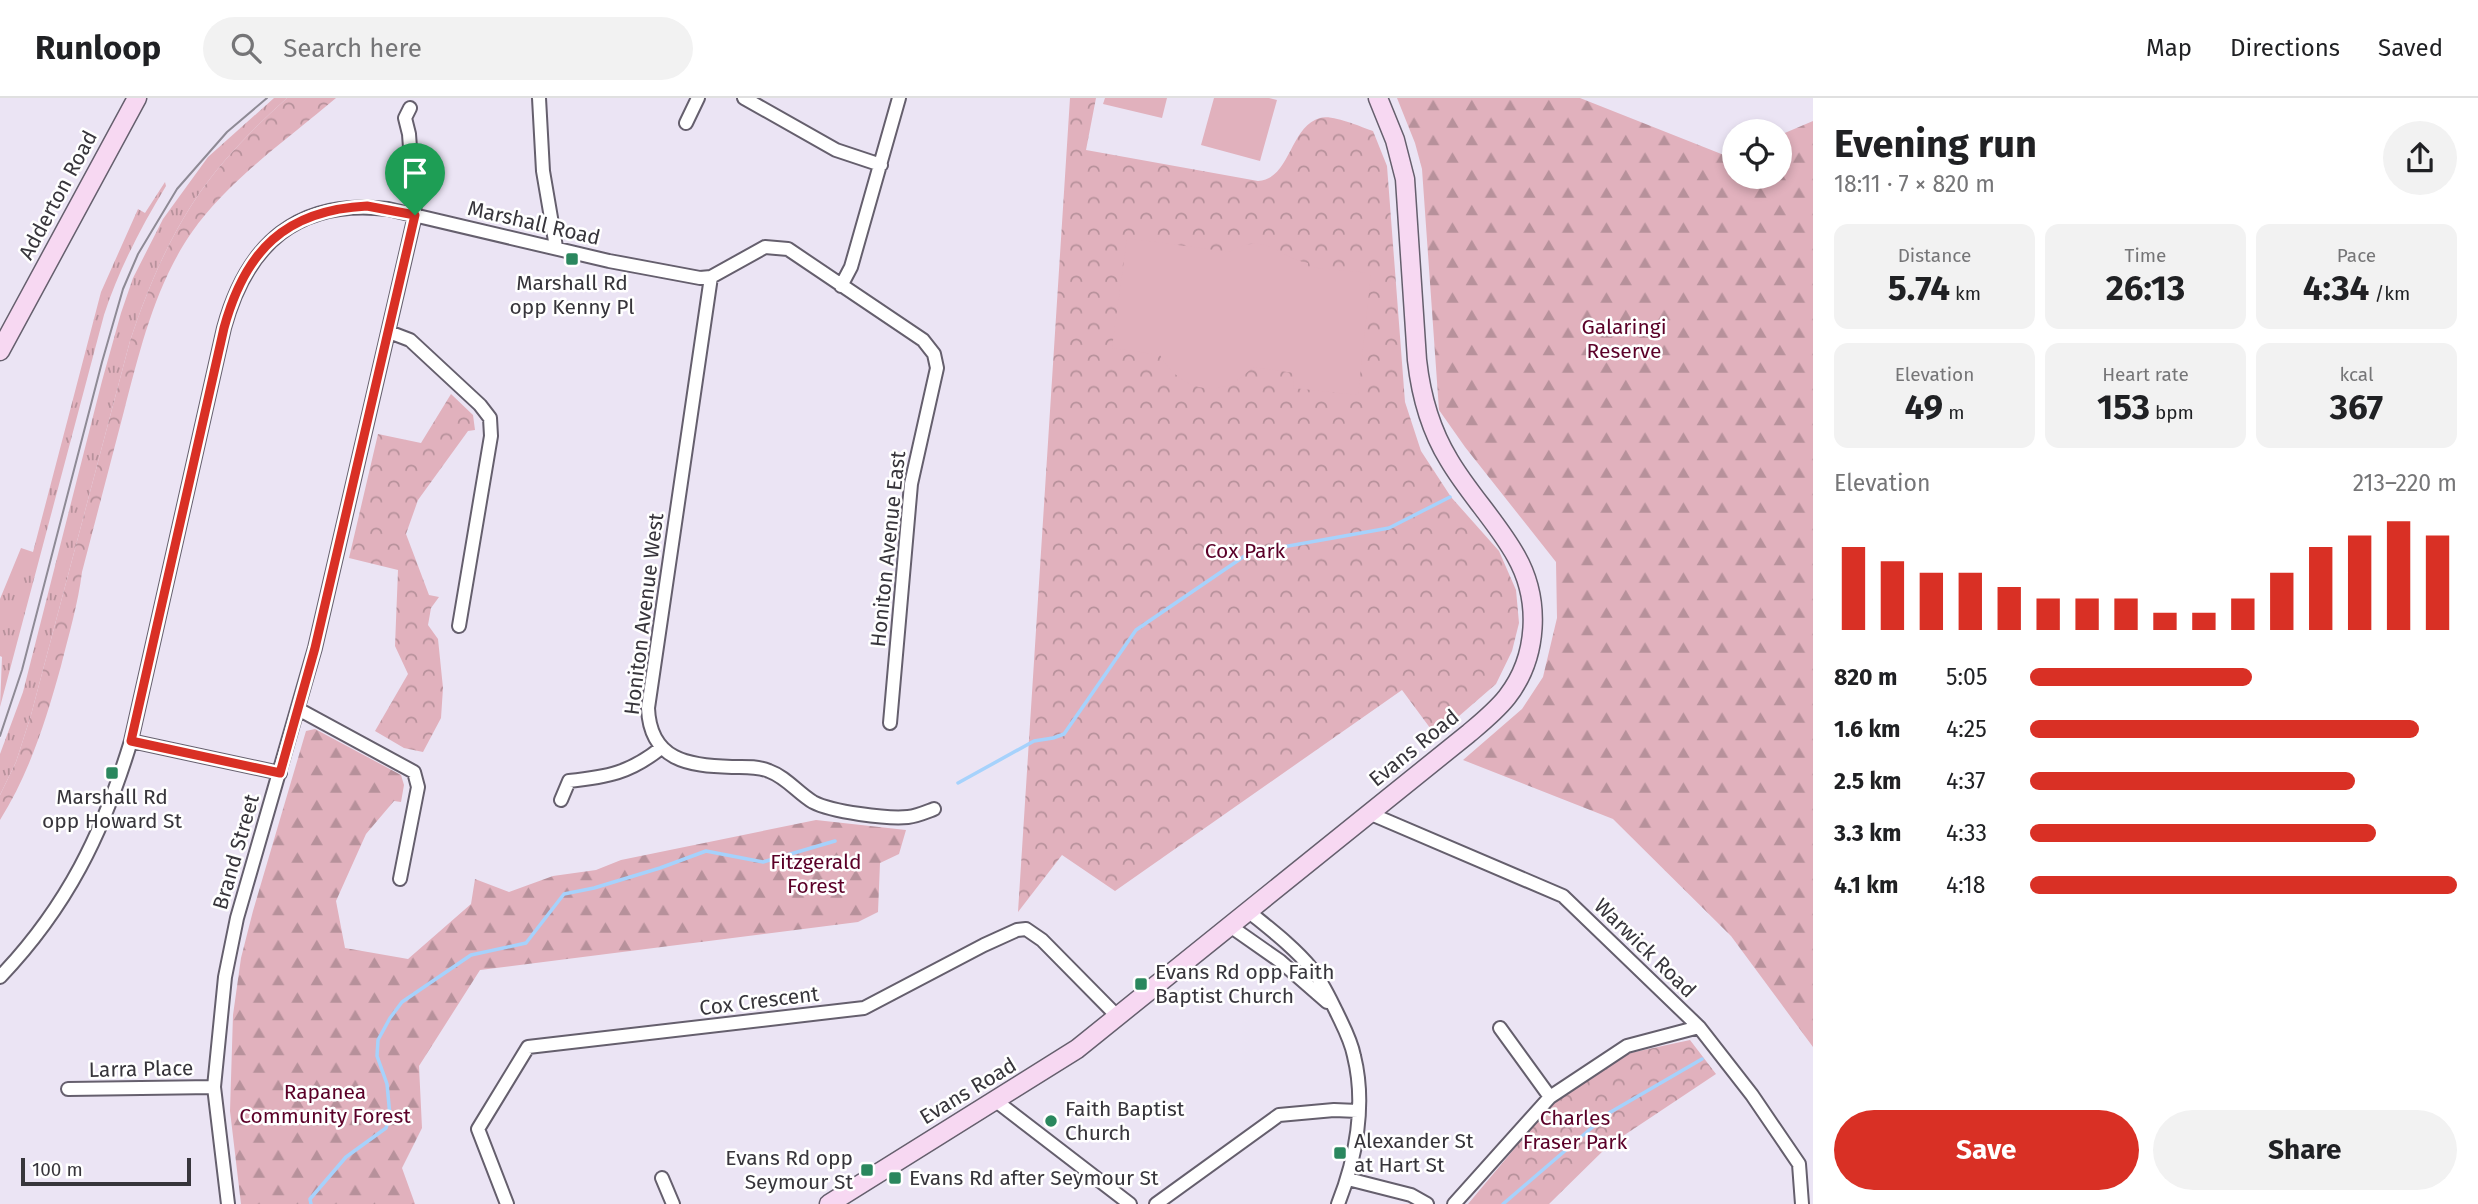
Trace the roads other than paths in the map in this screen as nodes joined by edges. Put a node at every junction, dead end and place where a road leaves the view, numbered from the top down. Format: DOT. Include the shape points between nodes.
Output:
graph roads {
  1 [pos="137,98"];
  2 [pos="539,98"];
  3 [pos="698,98"];
  4 [pos="744,98"];
  5 [pos="899,98"];
  6 [pos="1378,98"];
  7 [pos="410,108"];
  8 [pos="686,123"];
  9 [pos="881,165"];
  10 [pos="415,215"];
  11 [pos="556,247"];
  12 [pos="711,277"];
  13 [pos="841,286"];
  14 [pos="389,332"];
  15 [pos="0,351"];
  16 [pos="458,626"];
  17 [pos="298,709"];
  18 [pos="890,723"];
  19 [pos="131,741"];
  20 [pos="661,748"];
  21 [pos="280,773"];
  22 [pos="561,800"];
  23 [pos="934,809"];
  24 [pos="1371,814"];
  25 [pos="400,879"];
  26 [pos="1248,911"];
  27 [pos="1230,926"];
  28 [pos="0,977"];
  29 [pos="1335,1010"];
  30 [pos="1118,1017"];
  31 [pos="1699,1027"];
  32 [pos="1500,1028"];
  33 [pos="214,1087"];
  34 [pos="68,1089"];
  35 [pos="1550,1097"];
  36 [pos="996,1101"];
  37 [pos="1358,1111"];
  38 [pos="662,1178"];
  39 [pos="1348,1179"];
  40 [pos="228,1204"];
  41 [pos="508,1204"];
  42 [pos="673,1204"];
  43 [pos="829,1204"];
  44 [pos="1130,1204"];
  45 [pos="1156,1204"];
  46 [pos="1338,1204"];
  47 [pos="1427,1204"];
  48 [pos="1454,1204"];
  49 [pos="1802,1204"];
  1 -- 15 [label="street, Adderton Road"];
  2 -- 11 [label="street" via="543,171"];
  3 -- 8 [label="street"];
  4 -- 9 [label="street" via="836,150"];
  5 -- 9 [label="street"];
  6 -- 24 [label="street, Evans Road" via="1405,179 1419,384 1426,408 1453,467 1517,557 1530,590 1533,625 1525,661 1507,696"];
  7 -- 10 [label="street, Brand Street" via="405,118"];
  9 -- 13 [label="street" via="851,267"];
  10 -- 11 [label="street, Marshall Road"];
  10 -- 14 [label="street, Brand Street"];
  10 -- 19 [label="street, Marshall Road" via="367,206 312,216 270,242 239,284 224,328"];
  11 -- 12 [label="street, Marshall Road" via="676,275"];
  12 -- 13 [label="street, Honiton Avenue East" via="772,246 795,252"];
  12 -- 20 [label="street, Honiton Avenue West" via="648,708 649,726"];
  13 -- 18 [label="street, Honiton Avenue East" via="923,340 934,354 937,368 911,484"];
  14 -- 16 [label="street" via="410,341 490,418 491,436"];
  14 -- 17 [label="street, Brand Street"];
  17 -- 21 [label="street, Brand Street"];
  17 -- 25 [label="street" via="414,772 418,787"];
  19 -- 21 [label="street"];
  19 -- 28 [label="street, Marshall Road" via="109,810 79,869 38,935"];
  20 -- 22 [label="street" via="643,763 618,774 569,781"];
  20 -- 23 [label="street" via="695,764 767,770 810,800 834,810 906,817"];
  21 -- 33 [label="street, Brand Street" via="233,936"];
  24 -- 26 [label="street, Evans Road"];
  24 -- 31 [label="street, Warwick Road" via="1563,896"];
  26 -- 27 [label="street, Evans Road"];
  26 -- 29 [label="street" via="1311,968"];
  27 -- 29 [label="street" via="1299,976"];
  27 -- 30 [label="street, Evans Road"];
  29 -- 37 [label="street" via="1354,1055"];
  30 -- 36 [label="street, Evans Road"];
  30 -- 41 [label="street, Cox Crescent" via="1026,929 984,945 864,1008 528,1047 478,1129"];
  31 -- 35 [label="street" via="1627,1046"];
  31 -- 49 [label="street, Warwick Road" via="1798,1164"];
  32 -- 35 [label="street"];
  33 -- 34 [label="street, Larra Place"];
  33 -- 40 [label="street, Brand Street"];
  35 -- 48 [label="street"];
  36 -- 43 [label="street, Evans Road"];
  36 -- 44 [label="street"];
  37 -- 39 [label="street"];
  37 -- 45 [label="street" via="1279,1115"];
  38 -- 42 [label="street"];
  39 -- 46 [label="street"];
  39 -- 47 [label="street" via="1411,1195"];
}
